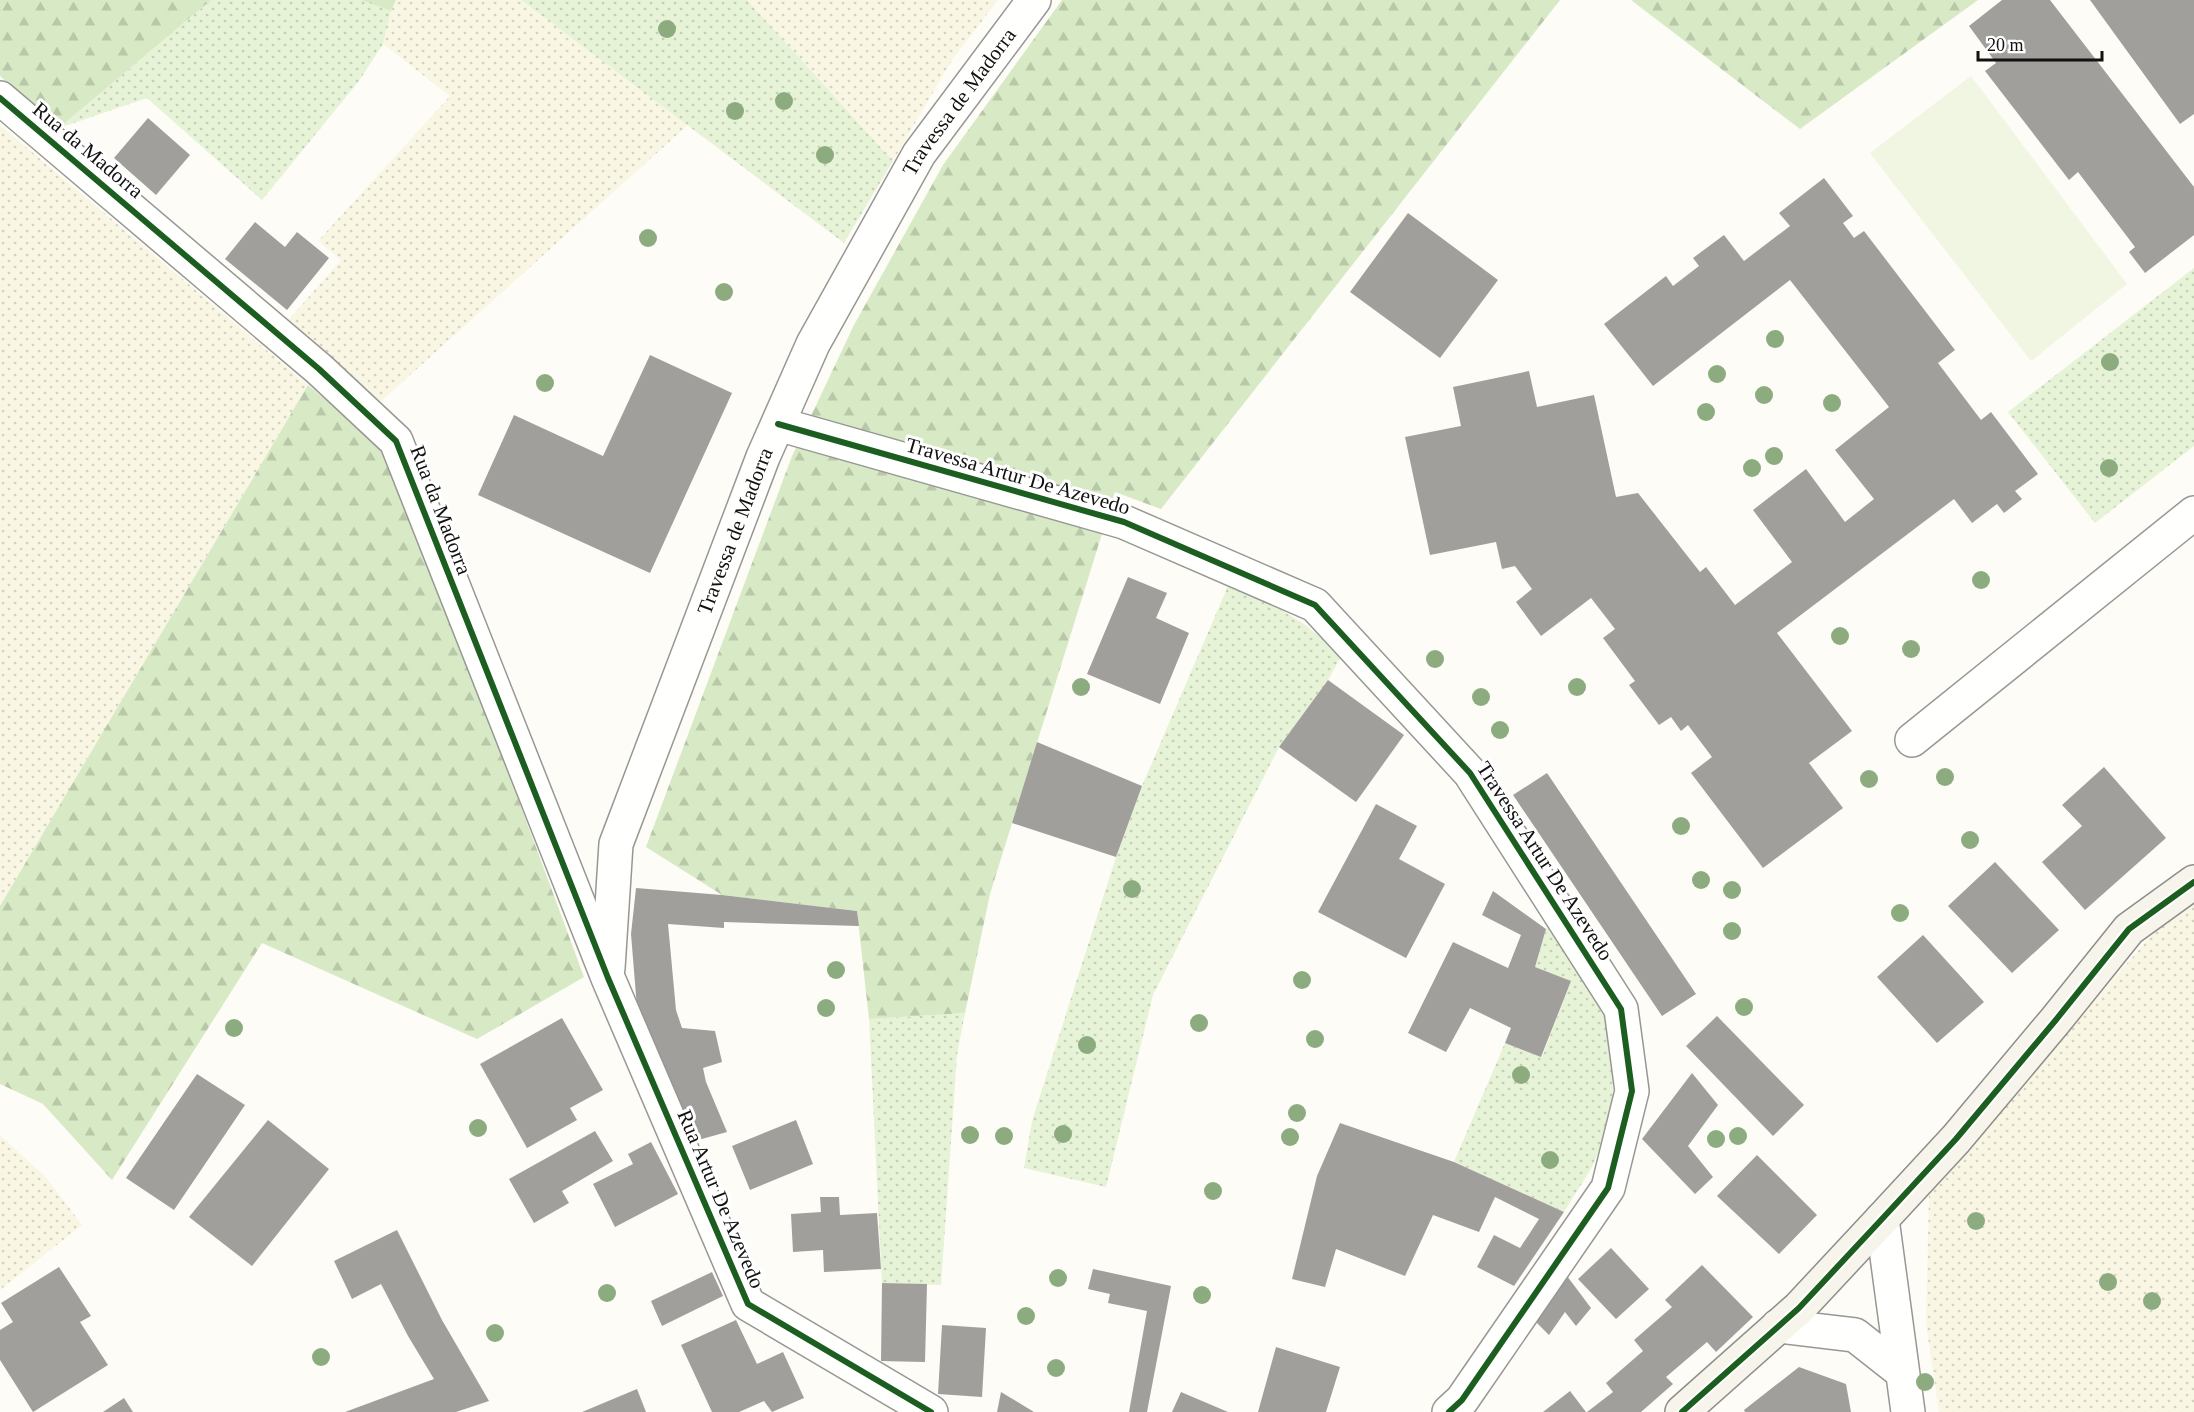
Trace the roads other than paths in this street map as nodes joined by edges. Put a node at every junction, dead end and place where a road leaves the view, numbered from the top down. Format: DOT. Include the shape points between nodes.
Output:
graph roads {
  1 [pos="1034,0"];
  2 [pos="0,98"];
  3 [pos="778,424"];
  4 [pos="2194,513"];
  5 [pos="1912,740"];
  6 [pos="2194,882"];
  7 [pos="608,978"];
  8 [pos="1882,1219"];
  9 [pos="1778,1326"];
  10 [pos="1902,1372"];
  11 [pos="931,1412"];
  12 [pos="1449,1412"];
  13 [pos="1682,1412"];
  14 [pos="1908,1412"];
  1 -- 3 [label="street, Travessa de Madorra" via="919,154 813,344"];
  2 -- 7 [label="street, Rua da Madorra" via="319,369 396,441"];
  3 -- 7 [label="street, Travessa de Madorra" via="616,844"];
  3 -- 12 [label="street, Travessa Artur De Azevedo" via="1124,522 1314,605 1470,773 1621,1009 1632,1091 1608,1188 1462,1400"];
  4 -- 5 [label="street"];
  6 -- 8 [label="main road" via="2129,929 1964,1130"];
  7 -- 11 [label="street, Rua Artur De Azevedo" via="748,1304"];
  8 -- 9 [label="main road"];
  8 -- 10 [label="street"];
  9 -- 10 [label="street" via="1855,1335"];
  9 -- 13 [label="main road"];
  10 -- 14 [label="street"];
}
